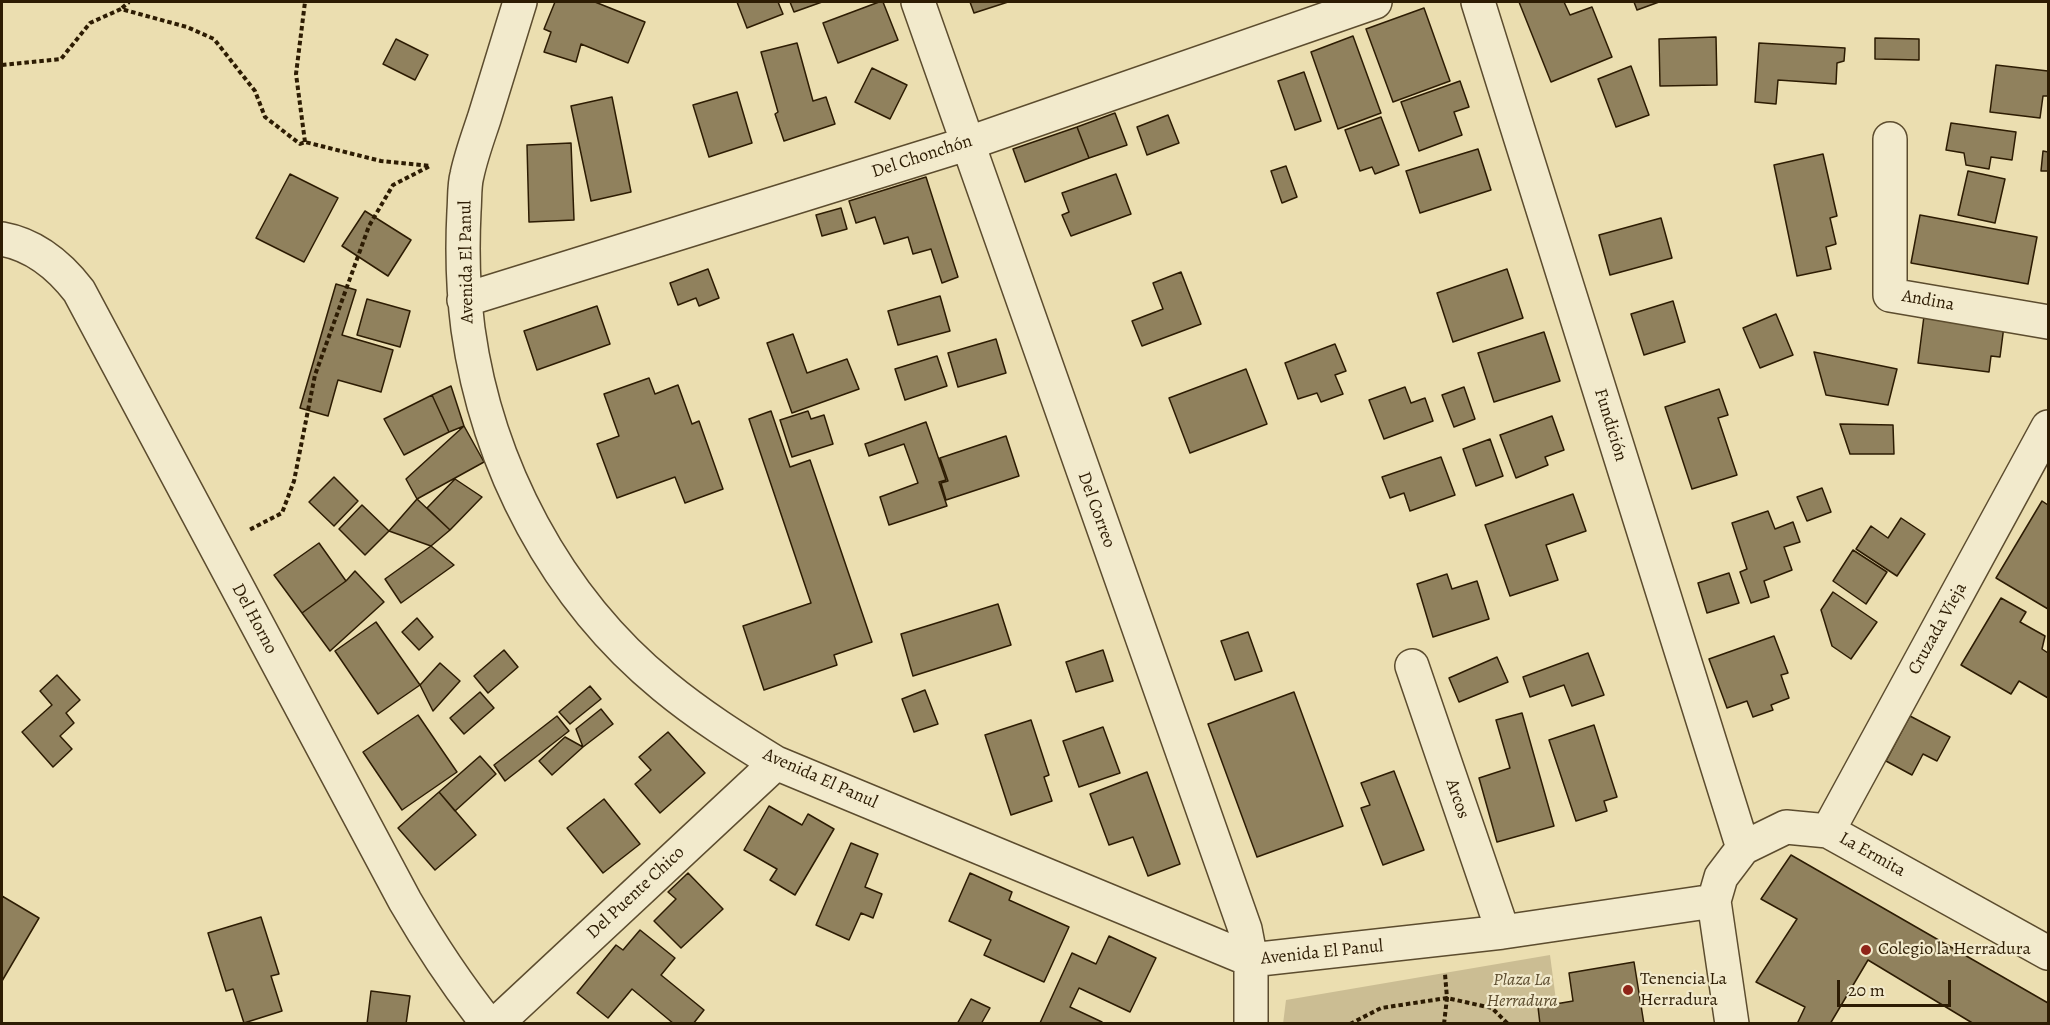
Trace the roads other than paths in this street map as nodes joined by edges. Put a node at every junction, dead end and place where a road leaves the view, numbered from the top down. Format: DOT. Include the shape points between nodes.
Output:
graph roads {
  1 [pos="520,2"];
  2 [pos="918,2"];
  3 [pos="1375,2"];
  4 [pos="1478,2"];
  5 [pos="1890,139"];
  6 [pos="966,144"];
  7 [pos="2,239"];
  8 [pos="464,300"];
  9 [pos="2049,322"];
  10 [pos="2049,427"];
  11 [pos="1412,666"];
  12 [pos="776,763"];
  13 [pos="1828,831"];
  14 [pos="1743,848"];
  15 [pos="1714,901"];
  16 [pos="1503,932"];
  17 [pos="2049,953"];
  18 [pos="1251,960"];
  19 [pos="488,1023"];
  20 [pos="496,1023"];
  21 [pos="1251,1023"];
  22 [pos="1732,1023"];
  1 -- 8 [label="street, Avenida El Panul" via="466,176"];
  2 -- 6 [label="street, Del Correo"];
  3 -- 6 [label="street, Del Chonchón"];
  4 -- 14 [label="street, Fundición"];
  5 -- 9 [label="street, Andina" via="1890,295"];
  6 -- 8 [label="street, Del Chonchón"];
  6 -- 18 [label="street, Del Correo" via="1245,929"];
  7 -- 19 [label="street, Del Horno" via="48,258 79,291 415,919 459,988"];
  8 -- 12 [label="street, Avenida El Panul" via="484,409 525,512 553,560 585,605 663,686"];
  10 -- 13 [label="street, Cruzada Vieja"];
  11 -- 16 [label="street, Arcos"];
  12 -- 18 [label="street, Avenida El Panul"];
  12 -- 20 [label="street, Del Puente Chico"];
  13 -- 14 [label="street, La Ermita" via="1786,827"];
  13 -- 17 [label="street, La Ermita"];
  14 -- 15 [label="street, La Ermita" via="1721,877"];
  15 -- 16 [label="street, Avenida El Panul"];
  15 -- 22 [label="street"];
  16 -- 18 [label="street, Avenida El Panul"];
  18 -- 21 [label="street, Del Correo"];
}
